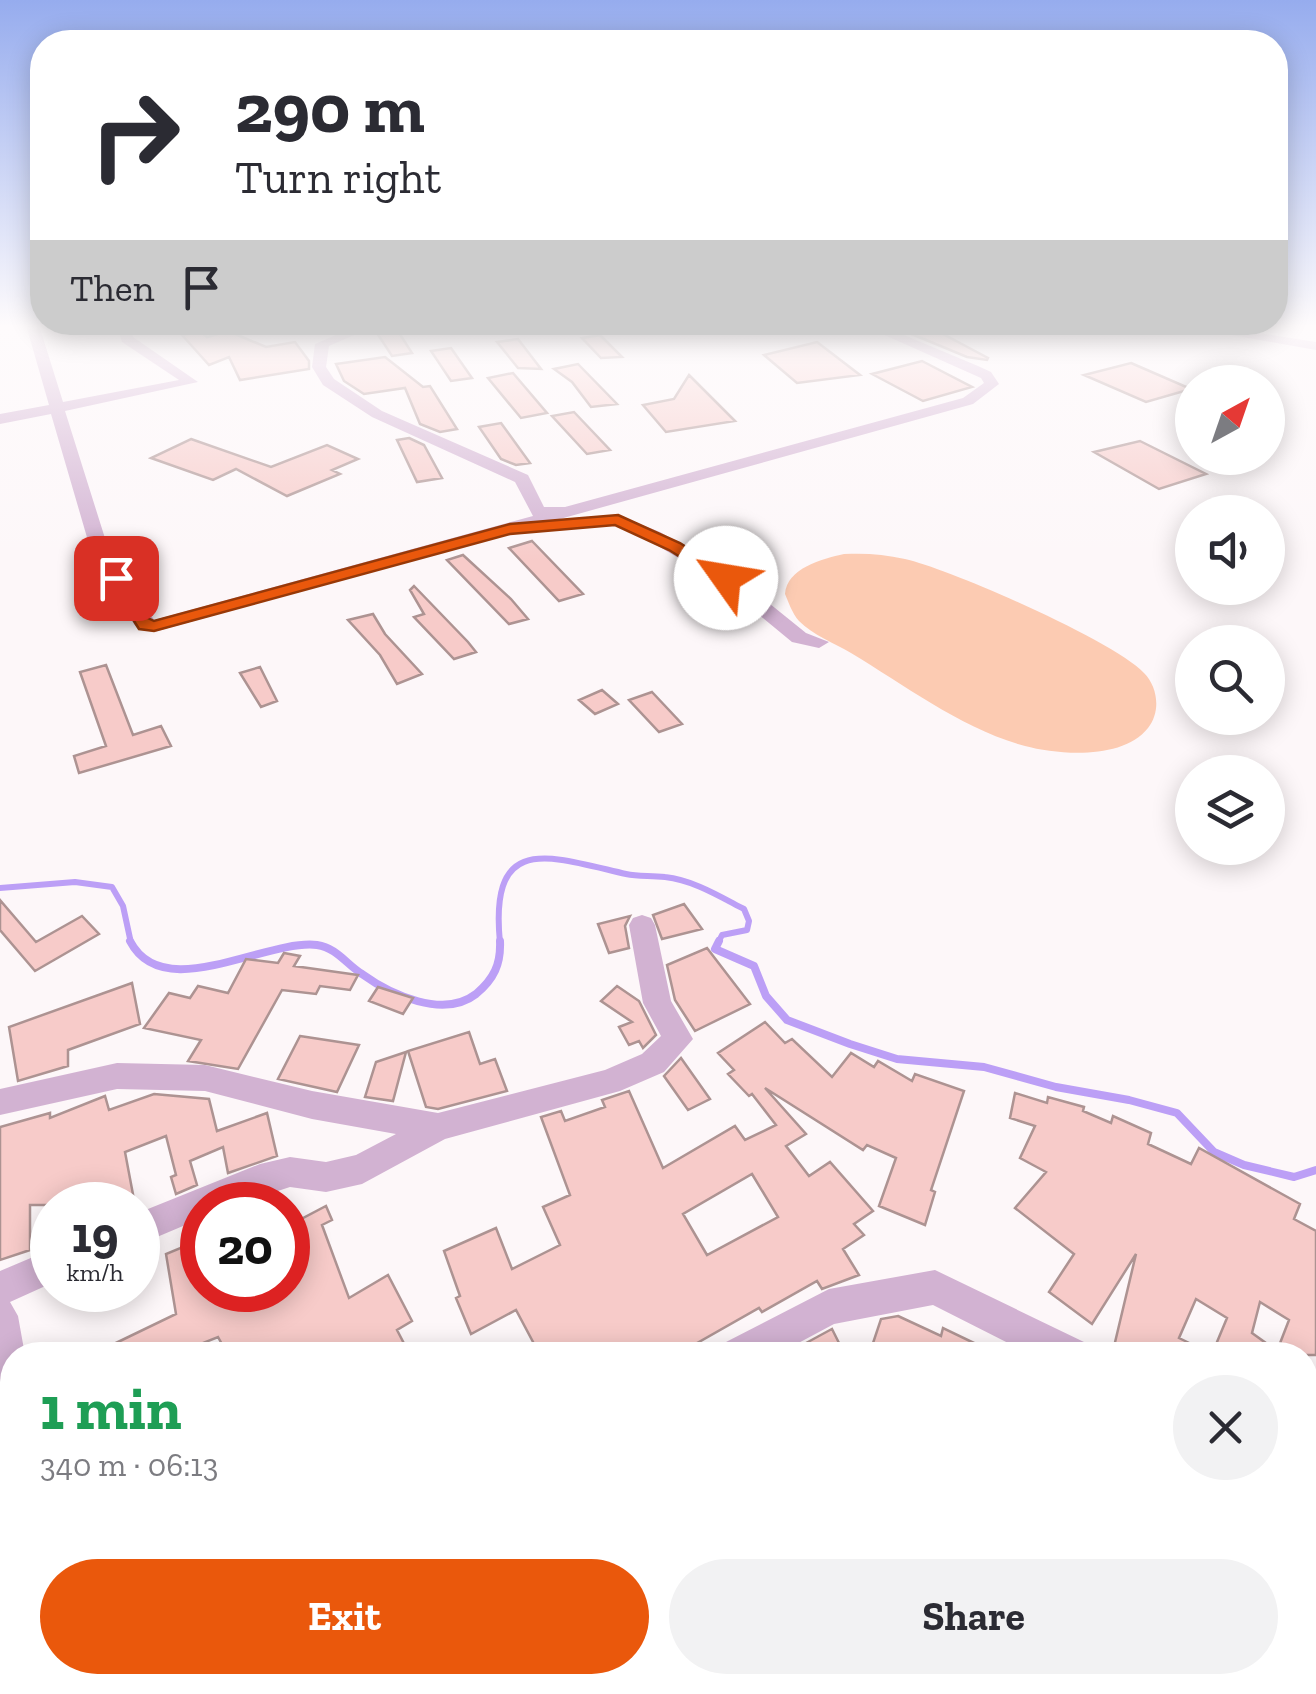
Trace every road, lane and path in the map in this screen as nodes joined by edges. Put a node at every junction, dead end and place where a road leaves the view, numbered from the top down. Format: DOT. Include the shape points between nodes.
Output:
graph roads {
  1 [pos="54,404"];
  2 [pos="75,404"];
  3 [pos="355,404"];
  4 [pos="957,404"];
  5 [pos="55,408"];
  6 [pos="0,419"];
  7 [pos="586,506"];
  8 [pos="510,529"];
  9 [pos="819,642"];
  10 [pos="642,925"];
  11 [pos="0,1102"];
  12 [pos="438,1127"];
  13 [pos="160,1220"];
  14 [pos="30,1276"];
  15 [pos="0,1289"];
  16 [pos="0,1316"];
  17 [pos="4,1342"];
  18 [pos="764,1342"];
  19 [pos="1045,1342"];
  1 -- 5 [label="street"];
  2 -- 5 [label="street"];
  3 -- 7 [label="street" via="522,478 538,512"];
  4 -- 7 [label="street"];
  5 -- 6 [label="street"];
  5 -- 8 [label="street" via="100,550 145,626"];
  7 -- 8 [label="street"];
  8 -- 9 [label="street" via="618,520 693,557 799,638"];
  10 -- 12 [label="street" via="657,1003 678,1040 652,1063 609,1082"];
  11 -- 12 [label="street" via="100,1078 205,1078"];
  12 -- 13 [label="street" via="362,1169 260,1179"];
  14 -- 15 [label="street"];
  16 -- 17 [label="street"];
  18 -- 19 [label="street" via="829,1308 936,1287"];
}
